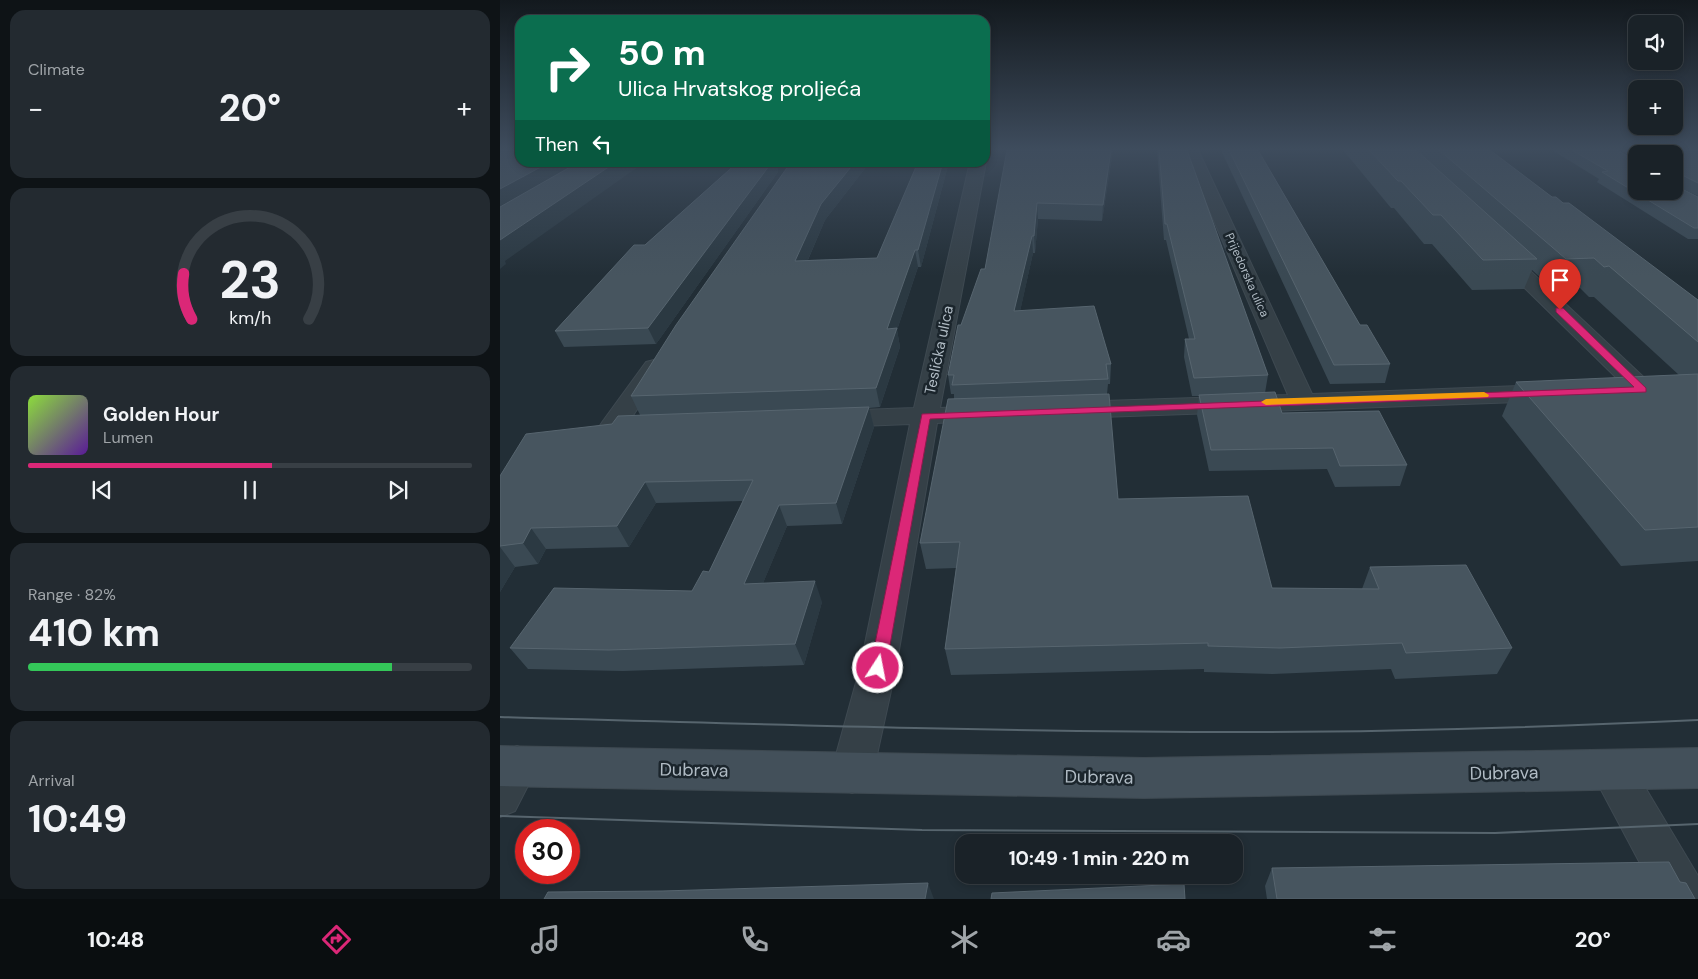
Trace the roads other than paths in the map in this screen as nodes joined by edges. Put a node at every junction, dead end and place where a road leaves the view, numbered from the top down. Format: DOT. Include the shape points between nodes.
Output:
graph roads {
  1 [pos="972,192"];
  2 [pos="1210,192"];
  3 [pos="1486,239"];
  4 [pos="668,347"];
  5 [pos="1670,389"];
  6 [pos="1643,390"];
  7 [pos="1613,391"];
  8 [pos="1574,392"];
  9 [pos="1303,401"];
  10 [pos="1045,411"];
  11 [pos="1005,413"];
  12 [pos="925,416"];
  13 [pos="808,420"];
  14 [pos="641,426"];
  15 [pos="1698,768"];
  16 [pos="1612,772"];
  17 [pos="852,773"];
  18 [pos="506,776"];
  19 [pos="1685,899"];
  1 -- 12 [label="street, Teslićka ulica"];
  2 -- 9 [label="street, Prijedorska ulica"];
  3 -- 6 [label="street"];
  4 -- 14 [label="street" via="612,427"];
  5 -- 6 [label="street"];
  6 -- 7 [label="street"];
  8 -- 9 [label="street"];
  9 -- 10 [label="street"];
  11 -- 12 [label="street"];
  12 -- 13 [label="street"];
  12 -- 17 [label="street, Teslićka ulica" via="878,668"];
  15 -- 16 [label="main road, Dubrava"];
  16 -- 17 [label="main road, Dubrava" via="1153,778"];
  16 -- 19 [label="street"];
  17 -- 18 [label="main road, Dubrava"];
}
